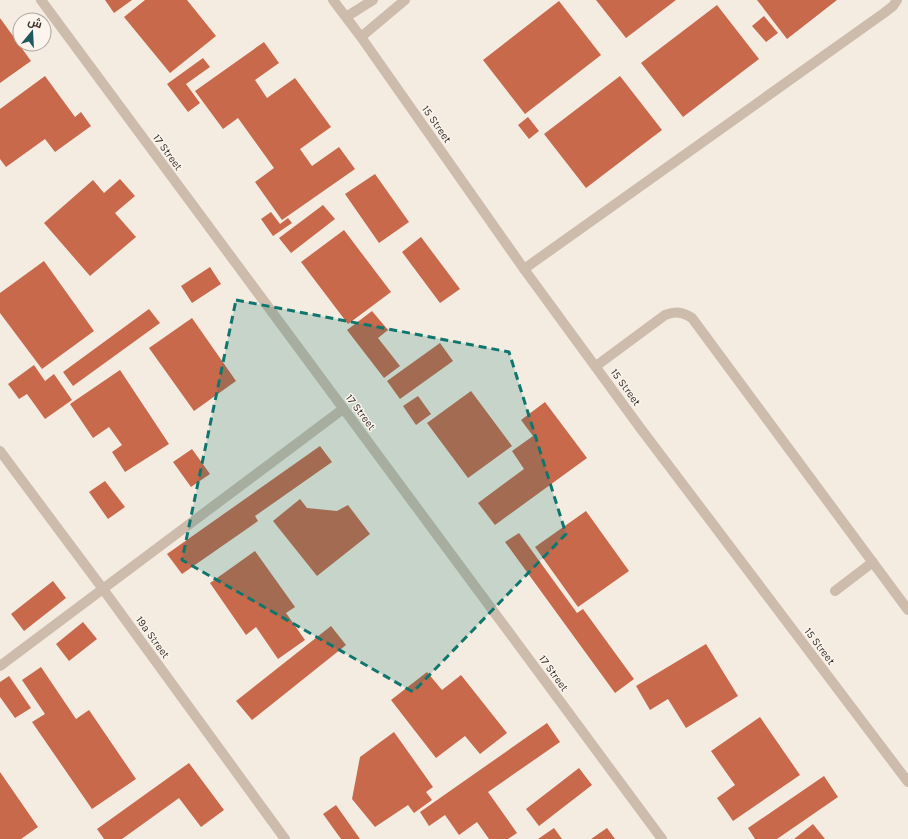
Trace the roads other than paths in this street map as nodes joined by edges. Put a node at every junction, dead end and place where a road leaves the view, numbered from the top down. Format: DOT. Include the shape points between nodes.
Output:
graph roads {
  1 [pos="41,0"];
  2 [pos="333,0"];
  3 [pos="373,0"];
  4 [pos="405,0"];
  5 [pos="897,0"];
  6 [pos="346,17"];
  7 [pos="361,37"];
  8 [pos="524,269"];
  9 [pos="596,366"];
  10 [pos="343,408"];
  11 [pos="0,451"];
  12 [pos="873,562"];
  13 [pos="103,589"];
  14 [pos="835,591"];
  15 [pos="908,610"];
  16 [pos="0,666"];
  17 [pos="908,782"];
  18 [pos="285,839"];
  19 [pos="662,839"];
  1 -- 10 [label="street, 17 Street"];
  2 -- 6 [label="street, 15 Street"];
  3 -- 6 [label="street"];
  4 -- 7 [label="street"];
  5 -- 8 [label="street" via="884,13"];
  6 -- 7 [label="street, 15 Street"];
  7 -- 8 [label="street, 15 Street"];
  8 -- 9 [label="street, 15 Street"];
  9 -- 12 [label="street" via="665,315 686,314 692,318"];
  9 -- 17 [label="street, 15 Street"];
  10 -- 13 [label="street"];
  10 -- 19 [label="street, 17 Street"];
  11 -- 13 [label="street, 19a Street"];
  12 -- 14 [label="street"];
  12 -- 15 [label="street"];
  13 -- 16 [label="street"];
  13 -- 18 [label="street, 19a Street"];
}
